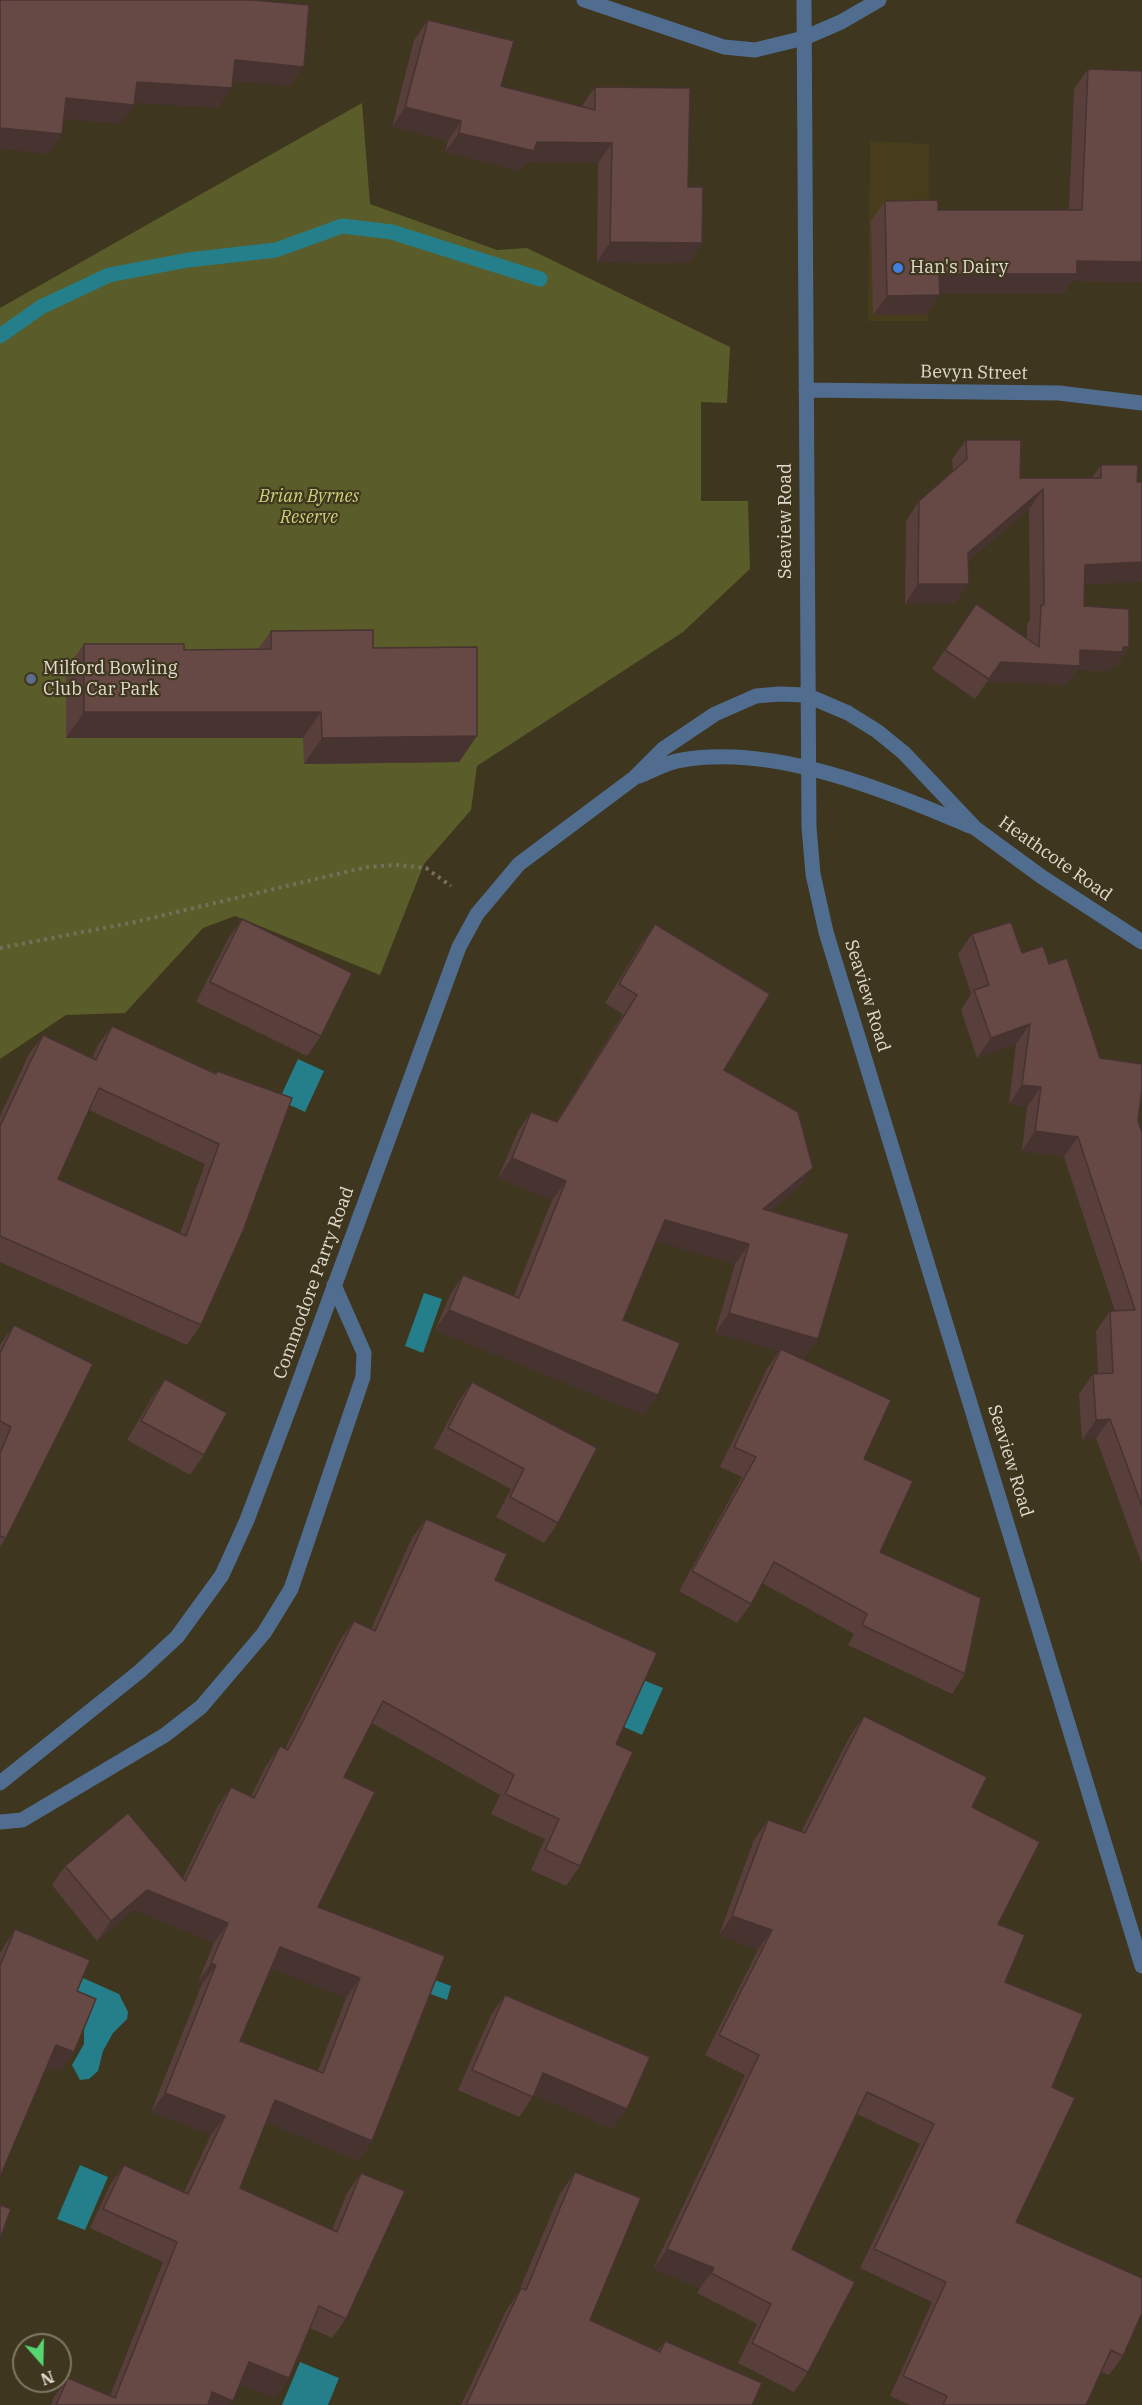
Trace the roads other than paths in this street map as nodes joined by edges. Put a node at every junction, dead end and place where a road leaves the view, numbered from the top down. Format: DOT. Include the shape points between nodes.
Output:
graph roads {
  1 [pos="584,0"];
  2 [pos="804,0"];
  3 [pos="879,0"];
  4 [pos="804,38"];
  5 [pos="806,390"];
  6 [pos="1142,403"];
  7 [pos="806,695"];
  8 [pos="807,768"];
  9 [pos="634,778"];
  10 [pos="975,828"];
  11 [pos="1142,942"];
  12 [pos="334,1285"];
  13 [pos="0,1783"];
  14 [pos="0,1822"];
  15 [pos="1142,1966"];
  1 -- 4 [label="street" via="724,46 755,50"];
  2 -- 4 [label="street, Seaview Road"];
  3 -- 4 [label="street"];
  4 -- 5 [label="street, Seaview Road"];
  5 -- 6 [label="street, Bevyn Street" via="1059,393"];
  5 -- 7 [label="street, Seaview Road"];
  7 -- 8 [label="street, Seaview Road"];
  7 -- 9 [label="street, Commodore Parry Road" via="756,696 715,714 663,749"];
  7 -- 10 [label="street, Heathcote Road" via="848,712 877,731 904,753"];
  8 -- 9 [label="street, Commodore Parry Road" via="717,757 680,760"];
  8 -- 10 [label="street, Heathcote Road" via="916,803"];
  8 -- 15 [label="street, Seaview Road" via="813,874 826,932"];
  9 -- 12 [label="street, Commodore Parry Road" via="519,864 477,914 446,977"];
  10 -- 11 [label="street, Heathcote Road"];
  12 -- 13 [label="street, Commodore Parry Road" via="247,1520 222,1575 177,1636 139,1672"];
  12 -- 14 [label="street" via="364,1353 363,1377 291,1589 264,1633 201,1707 165,1736 22,1820"];
}
